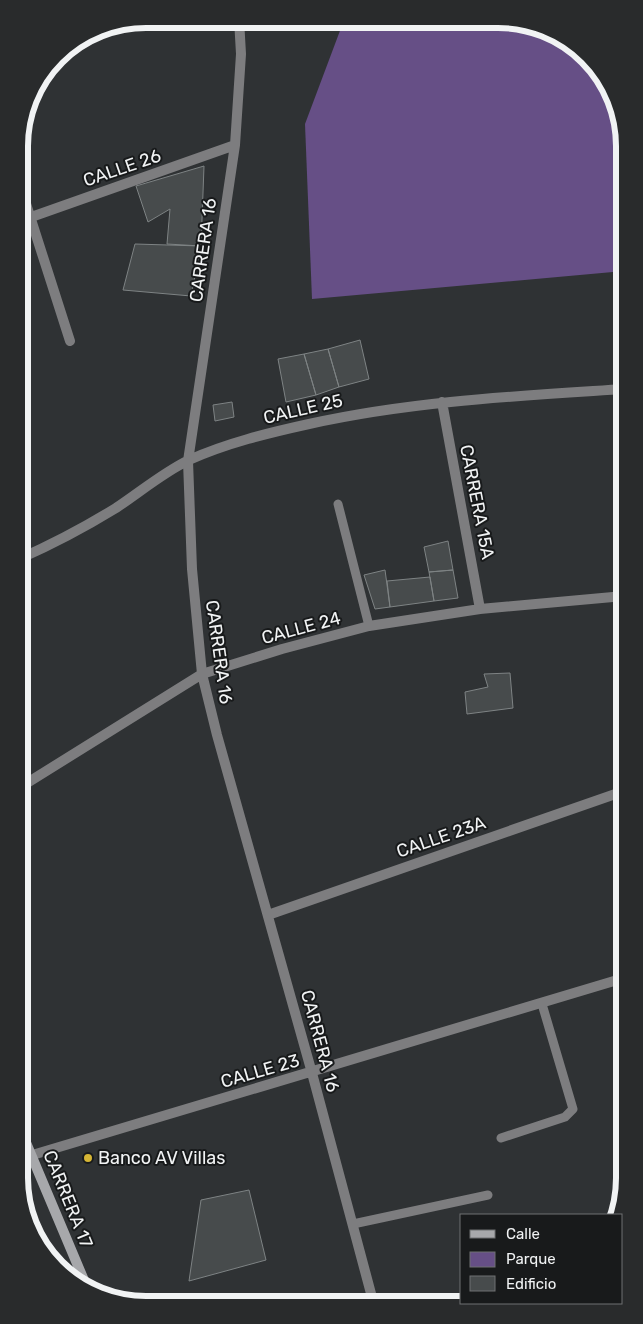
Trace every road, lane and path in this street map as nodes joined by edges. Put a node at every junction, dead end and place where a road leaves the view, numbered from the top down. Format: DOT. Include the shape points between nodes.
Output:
graph roads {
  1 [pos="240,28"];
  2 [pos="235,145"];
  3 [pos="28,207"];
  4 [pos="32,217"];
  5 [pos="28,218"];
  6 [pos="70,341"];
  7 [pos="616,390"];
  8 [pos="442,402"];
  9 [pos="188,461"];
  10 [pos="338,504"];
  11 [pos="28,555"];
  12 [pos="616,597"];
  13 [pos="480,609"];
  14 [pos="369,626"];
  15 [pos="202,674"];
  16 [pos="28,782"];
  17 [pos="615,794"];
  18 [pos="268,915"];
  19 [pos="615,981"];
  20 [pos="542,1004"];
  21 [pos="312,1073"];
  22 [pos="501,1138"];
  23 [pos="28,1145"];
  24 [pos="32,1154"];
  25 [pos="28,1156"];
  26 [pos="488,1196"];
  27 [pos="353,1224"];
  28 [pos="84,1279"];
  29 [pos="372,1296"];
  1 -- 2 [label="street, CARRERA 16"];
  2 -- 4 [label="street, CALLE 26"];
  2 -- 9 [label="street, CARRERA 16"];
  3 -- 4 [label="street"];
  4 -- 5 [label="street, CALLE 26"];
  4 -- 6 [label="street"];
  7 -- 8 [label="street, CALLE 25"];
  8 -- 9 [label="street, CALLE 25" via="361,412 283,430 227,445"];
  8 -- 13 [label="street, CARRERA 15A"];
  9 -- 11 [label="street, CALLE 25" via="60,541"];
  9 -- 15 [label="street, CARRERA 16" via="192,569"];
  10 -- 14 [label="lane"];
  12 -- 13 [label="street, CALLE 24"];
  13 -- 14 [label="street, CALLE 24"];
  14 -- 15 [label="street, CALLE 24"];
  15 -- 16 [label="street, CALLE 24"];
  15 -- 18 [label="street, CARRERA 16"];
  17 -- 18 [label="street, CALLE 23A"];
  18 -- 21 [label="street, CARRERA 16"];
  19 -- 20 [label="street, CALLE 23"];
  20 -- 21 [label="street, CALLE 23"];
  20 -- 22 [label="lane" via="573,1109 565,1117"];
  21 -- 24 [label="street, CALLE 23"];
  21 -- 27 [label="street, CARRERA 16"];
  23 -- 24 [label="main road, CARRERA 17"];
  24 -- 25 [label="street, CALLE 23"];
  24 -- 28 [label="main road, CARRERA 17"];
  26 -- 27 [label="lane"];
  27 -- 29 [label="street, CARRERA 16"];
}
